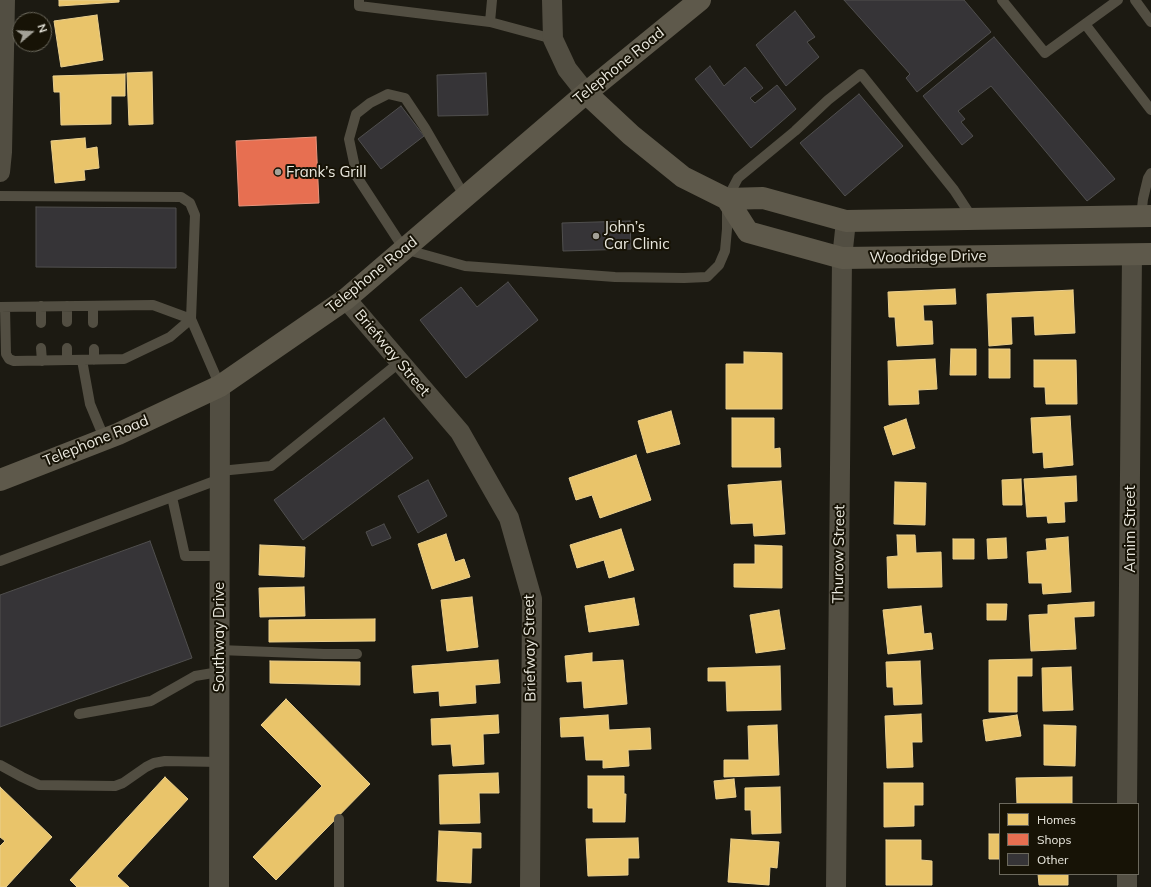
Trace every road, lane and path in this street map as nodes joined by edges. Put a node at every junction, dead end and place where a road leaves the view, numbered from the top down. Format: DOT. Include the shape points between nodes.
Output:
graph roads {
  1 [pos="5,0"];
  2 [pos="359,0"];
  3 [pos="492,0"];
  4 [pos="552,0"];
  5 [pos="700,0"];
  6 [pos="1002,0"];
  7 [pos="1118,0"];
  8 [pos="1135,0"];
  9 [pos="490,22"];
  10 [pos="1151,22"];
  11 [pos="1085,24"];
  12 [pos="553,39"];
  13 [pos="586,93"];
  14 [pos="1151,110"];
  15 [pos="0,172"];
  16 [pos="1151,173"];
  17 [pos="0,196"];
  18 [pos="465,197"];
  19 [pos="727,199"];
  20 [pos="1146,217"];
  21 [pos="973,219"];
  22 [pos="846,221"];
  23 [pos="404,249"];
  24 [pos="1145,255"];
  25 [pos="842,258"];
  26 [pos="346,299"];
  27 [pos="41,306"];
  28 [pos="67,306"];
  29 [pos="93,306"];
  30 [pos="2,307"];
  31 [pos="190,319"];
  32 [pos="67,322"];
  33 [pos="41,323"];
  34 [pos="93,323"];
  35 [pos="41,348"];
  36 [pos="67,348"];
  37 [pos="94,349"];
  38 [pos="67,360"];
  39 [pos="82,360"];
  40 [pos="94,360"];
  41 [pos="42,361"];
  42 [pos="400,362"];
  43 [pos="220,386"];
  44 [pos="104,440"];
  45 [pos="220,475"];
  46 [pos="0,480"];
  47 [pos="172,497"];
  48 [pos="219,556"];
  49 [pos="0,561"];
  50 [pos="219,650"];
  51 [pos="357,654"];
  52 [pos="219,672"];
  53 [pos="79,714"];
  54 [pos="219,762"];
  55 [pos="0,765"];
  56 [pos="1128,803"];
  57 [pos="339,819"];
  58 [pos="1127,875"];
  59 [pos="219,887"];
  60 [pos="339,887"];
  61 [pos="530,887"];
  62 [pos="836,887"];
  63 [pos="1127,887"];
  1 -- 15 [label="street"];
  2 -- 9 [label="lane" via="359,6"];
  3 -- 9 [label="lane"];
  4 -- 12 [label="street"];
  5 -- 13 [label="main road, Telephone Road"];
  6 -- 11 [label="lane" via="1045,53"];
  7 -- 11 [label="lane"];
  8 -- 10 [label="lane"];
  9 -- 12 [label="lane"];
  11 -- 14 [label="lane"];
  12 -- 13 [label="street" via="567,69"];
  13 -- 18 [label="main road, Telephone Road"];
  13 -- 19 [label="main road" via="631,135 683,177"];
  16 -- 20 [label="lane" via="1143,199"];
  17 -- 31 [label="lane" via="181,197 190,203 194,216"];
  18 -- 23 [label="main road, Telephone Road"];
  18 -- 23 [label="lane" via="425,128 404,98 388,94 356,114 349,139 357,177"];
  19 -- 21 [label="lane" via="738,178 861,74 954,190"];
  19 -- 22 [label="main road" via="763,198"];
  19 -- 23 [label="lane" via="725,251 719,265 707,277 615,277 465,266"];
  19 -- 25 [label="main road, Woodridge Drive" via="748,232"];
  20 -- 21 [label="main road"];
  21 -- 22 [label="main road"];
  22 -- 25 [label="street, Thurow Street"];
  23 -- 26 [label="main road, Telephone Road"];
  24 -- 25 [label="main road, Woodridge Drive"];
  24 -- 56 [label="street, Arnim Street"];
  25 -- 62 [label="street, Thurow Street"];
  26 -- 42 [label="street, Briefway Street"];
  26 -- 43 [label="main road, Telephone Road"];
  27 -- 28 [label="lane"];
  27 -- 30 [label="lane"];
  27 -- 33 [label="lane"];
  28 -- 29 [label="lane"];
  28 -- 32 [label="lane"];
  29 -- 31 [label="lane" via="153,305"];
  29 -- 34 [label="lane"];
  30 -- 41 [label="lane" via="6,354 9,359"];
  31 -- 40 [label="lane" via="170,337 124,359"];
  31 -- 43 [label="lane"];
  35 -- 41 [label="lane"];
  36 -- 38 [label="lane"];
  37 -- 40 [label="lane"];
  38 -- 39 [label="lane"];
  38 -- 41 [label="lane"];
  39 -- 40 [label="lane"];
  39 -- 44 [label="lane" via="90,404"];
  42 -- 45 [label="lane" via="271,466"];
  42 -- 61 [label="street, Briefway Street" via="460,432 509,518 532,599"];
  43 -- 44 [label="main road, Telephone Road"];
  43 -- 45 [label="street, Southway Drive"];
  44 -- 46 [label="main road, Telephone Road"];
  45 -- 47 [label="lane"];
  45 -- 48 [label="street, Southway Drive"];
  47 -- 48 [label="lane" via="185,556"];
  47 -- 49 [label="lane"];
  48 -- 50 [label="street, Southway Drive"];
  50 -- 51 [label="lane"];
  50 -- 52 [label="street, Southway Drive"];
  52 -- 53 [label="lane" via="194,676 151,701"];
  52 -- 54 [label="street, Southway Drive"];
  54 -- 55 [label="lane" via="154,763 115,786 39,785"];
  54 -- 59 [label="street, Southway Drive"];
  57 -- 60 [label="lane"];
  58 -- 63 [label="street"];
}
